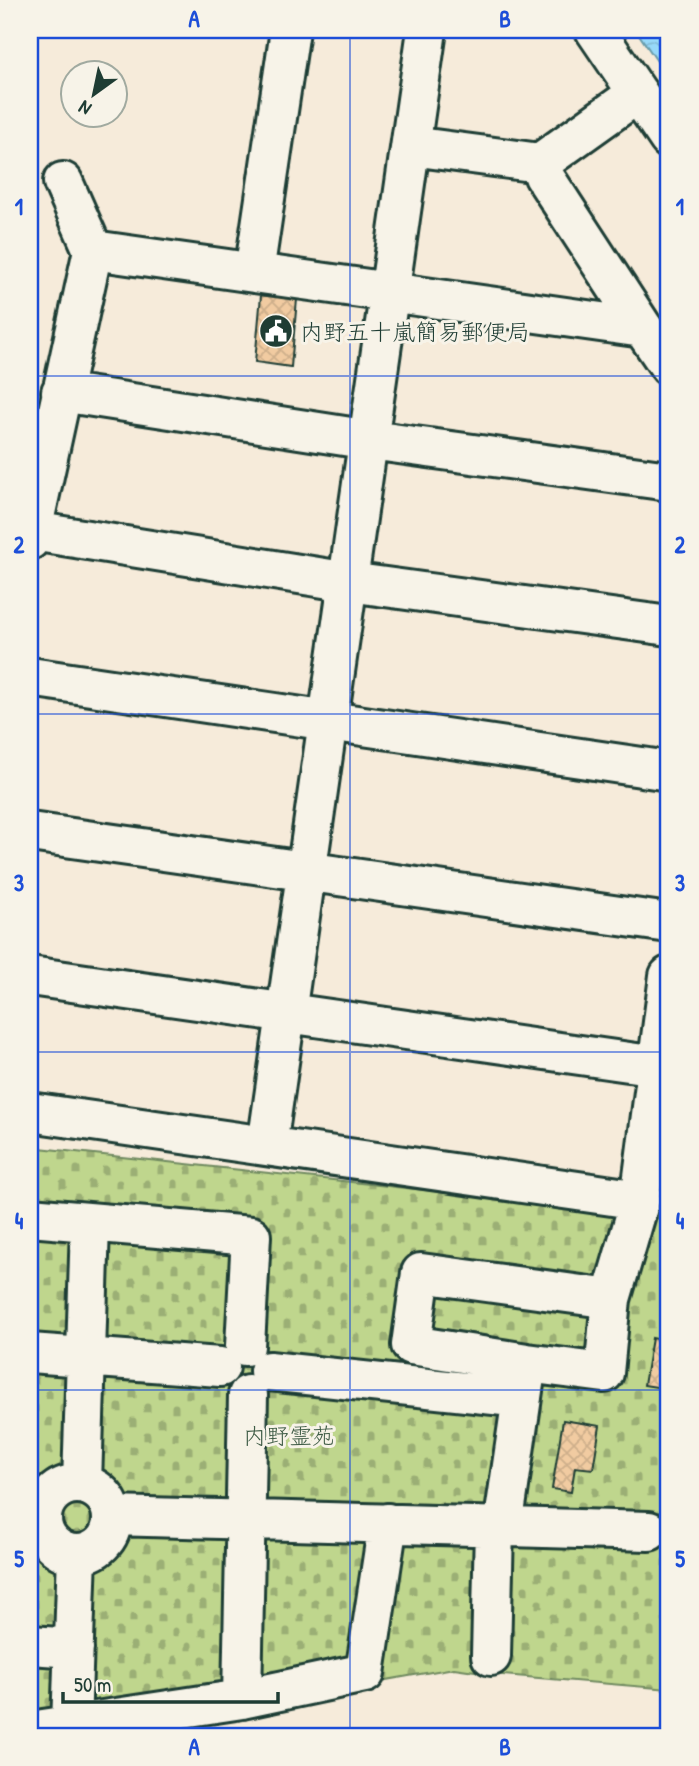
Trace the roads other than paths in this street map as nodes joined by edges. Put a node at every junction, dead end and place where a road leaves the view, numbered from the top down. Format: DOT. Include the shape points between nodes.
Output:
graph roads {
  1 [pos="290,30"];
  2 [pos="428,30"];
  3 [pos="596,30"];
  4 [pos="638,93"];
  5 [pos="669,139"];
  6 [pos="411,146"];
  7 [pos="540,163"];
  8 [pos="63,182"];
  9 [pos="93,250"];
  10 [pos="254,274"];
  11 [pos="391,293"];
  12 [pos="643,328"];
  13 [pos="669,366"];
  14 [pos="61,392"];
  15 [pos="370,440"];
  16 [pos="669,481"];
  17 [pos="31,536"];
  18 [pos="349,582"];
  19 [pos="669,626"];
  20 [pos="30,677"];
  21 [pos="329,721"];
  22 [pos="669,771"];
  23 [pos="30,832"];
  24 [pos="305,872"];
  25 [pos="669,923"];
  26 [pos="30,976"];
  27 [pos="669,976"];
  28 [pos="286,1012"];
  29 [pos="657,1066"];
  30 [pos="30,1112"];
  31 [pos="267,1146"];
  32 [pos="640,1200"];
  33 [pos="30,1217"];
  34 [pos="90,1224"];
  35 [pos="611,1299"];
  36 [pos="30,1353"];
  37 [pos="86,1356"];
  38 [pos="245,1370"];
  39 [pos="525,1380"];
  40 [pos="82,1484"];
  41 [pos="112,1516"];
  42 [pos="36,1518"];
  43 [pos="246,1521"];
  44 [pos="388,1523"];
  45 [pos="498,1527"];
  46 [pos="649,1531"];
  47 [pos="77,1554"];
  48 [pos="30,1645"];
  49 [pos="74,1648"];
  50 [pos="492,1656"];
  51 [pos="242,1699"];
  52 [pos="71,1726"];
  53 [pos="30,1731"];
  1 -- 10 [label="street"];
  2 -- 6 [label="street"];
  3 -- 4 [label="street"];
  4 -- 5 [label="street"];
  4 -- 7 [label="street"];
  6 -- 7 [label="street"];
  6 -- 11 [label="street"];
  7 -- 12 [label="street"];
  8 -- 9 [label="street"];
  9 -- 10 [label="street"];
  9 -- 14 [label="street"];
  10 -- 11 [label="street"];
  11 -- 12 [label="street"];
  11 -- 15 [label="street"];
  12 -- 13 [label="street"];
  14 -- 15 [label="street"];
  14 -- 17 [label="street"];
  15 -- 16 [label="street"];
  15 -- 18 [label="street"];
  17 -- 18 [label="street"];
  18 -- 19 [label="street"];
  18 -- 21 [label="street"];
  20 -- 21 [label="street"];
  21 -- 22 [label="street"];
  21 -- 24 [label="street"];
  23 -- 24 [label="street"];
  24 -- 25 [label="street"];
  24 -- 28 [label="street"];
  26 -- 28 [label="street"];
  27 -- 29 [label="street"];
  28 -- 29 [label="street"];
  28 -- 31 [label="street"];
  29 -- 32 [label="street"];
  30 -- 31 [label="street"];
  31 -- 32 [label="street"];
  32 -- 35 [label="street"];
  33 -- 34 [label="street"];
  34 -- 37 [label="street"];
  34 -- 38 [label="street" via="251,1236"];
  35 -- 39 [label="street" via="604,1373"];
  35 -- 39 [label="street" via="421,1273 411,1345"];
  36 -- 37 [label="street"];
  37 -- 38 [label="street"];
  37 -- 40 [label="street"];
  38 -- 39 [label="street"];
  38 -- 43 [label="street"];
  39 -- 45 [label="street"];
  40 -- 41 [label="street" via="102,1494"];
  40 -- 42 [label="street" via="60,1488"];
  41 -- 43 [label="street"];
  41 -- 47 [label="street" via="106,1541"];
  42 -- 47 [label="street" via="59,1550"];
  43 -- 44 [label="street"];
  43 -- 51 [label="street"];
  44 -- 45 [label="street"];
  44 -- 51 [label="street" via="365,1673"];
  45 -- 46 [label="street"];
  45 -- 50 [label="street"];
  47 -- 49 [label="street"];
  48 -- 49 [label="street"];
  49 -- 52 [label="street"];
  51 -- 52 [label="street"];
  52 -- 53 [label="street"];
}
